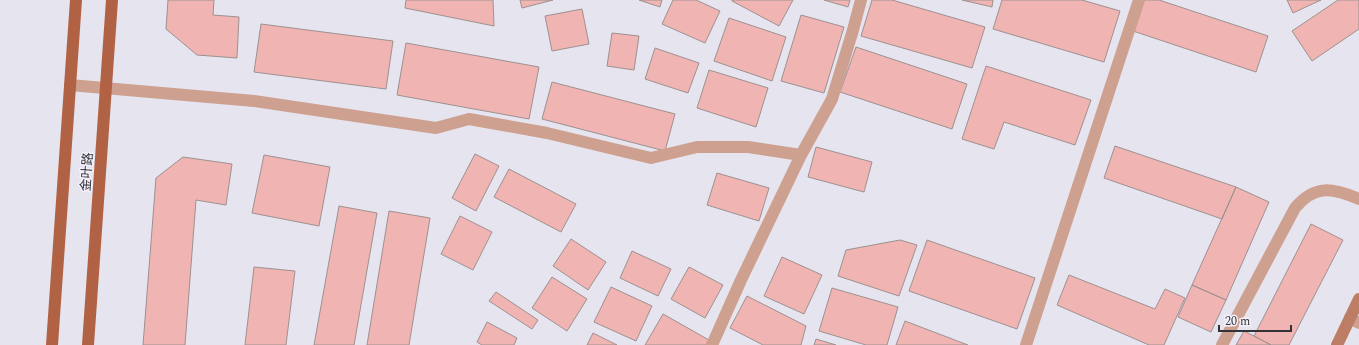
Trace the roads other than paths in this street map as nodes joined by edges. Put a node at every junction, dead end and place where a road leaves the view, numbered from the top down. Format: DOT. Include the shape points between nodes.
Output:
graph roads {
  1 [pos="76,0"];
  2 [pos="112,0"];
  3 [pos="861,0"];
  4 [pos="1139,0"];
  5 [pos="70,85"];
  6 [pos="106,88"];
  7 [pos="801,156"];
  8 [pos="1359,199"];
  9 [pos="1359,299"];
  10 [pos="1354,320"];
  11 [pos="52,345"];
  12 [pos="88,345"];
  13 [pos="712,345"];
  14 [pos="1026,345"];
  15 [pos="1222,345"];
  16 [pos="1337,345"];
  1 -- 5 [label="main road, 金叶路"];
  2 -- 6 [label="main road, 金叶路"];
  3 -- 7 [label="lane" via="832,99"];
  4 -- 14 [label="lane"];
  5 -- 6 [label="lane"];
  5 -- 11 [label="main road, 金叶路"];
  6 -- 7 [label="lane" via="254,101 436,128 469,119 547,133 651,158 697,147 748,147"];
  6 -- 12 [label="main road, 金叶路"];
  7 -- 13 [label="lane"];
  8 -- 15 [label="lane" via="1335,190 1326,190 1316,192 1301,201 1291,215"];
  9 -- 10 [label="main road"];
  10 -- 16 [label="main road"];
}
